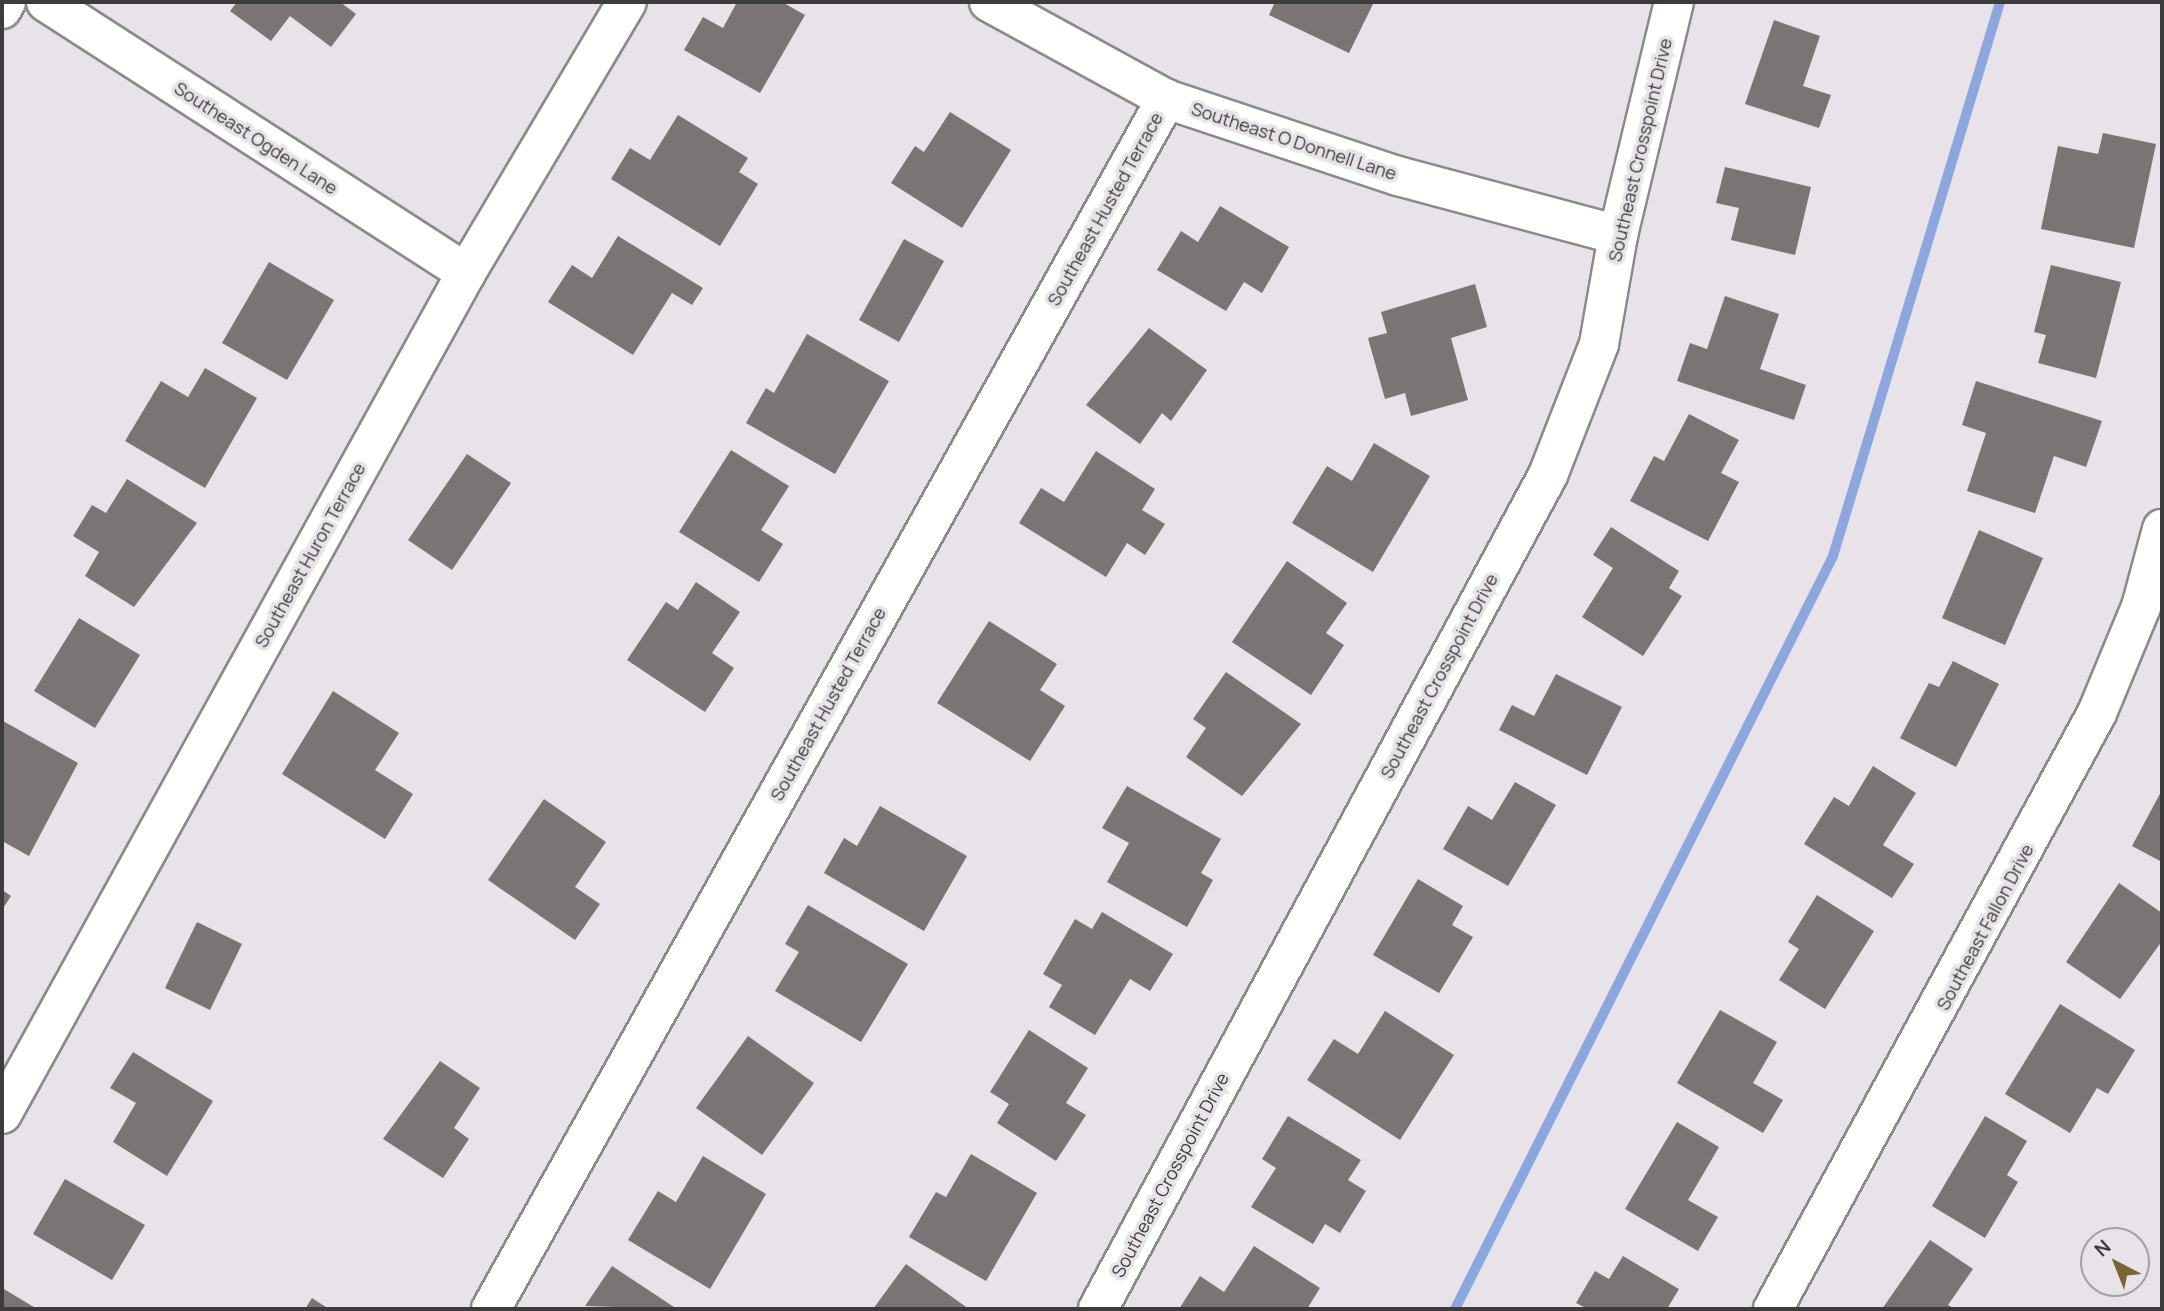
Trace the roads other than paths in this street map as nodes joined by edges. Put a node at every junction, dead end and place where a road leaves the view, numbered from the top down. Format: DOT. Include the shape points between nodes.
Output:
graph roads {
  1 [pos="6,2"];
  2 [pos="46,2"];
  3 [pos="626,2"];
  4 [pos="989,2"];
  5 [pos="1674,2"];
  6 [pos="2,9"];
  7 [pos="1166,99"];
  8 [pos="1618,235"];
  9 [pos="466,273"];
  10 [pos="2162,529"];
  11 [pos="2,1114"];
  12 [pos="491,1309"];
  13 [pos="1098,1309"];
  14 [pos="1773,1309"];
  1 -- 6 [label="street"];
  2 -- 9 [label="street, Southeast Ogden Lane"];
  3 -- 9 [label="street, Southeast Huron Terrace"];
  4 -- 7 [label="street, Southeast O Donnell Lane"];
  5 -- 8 [label="street, Southeast Crosspoint Drive"];
  7 -- 8 [label="street, Southeast O Donnell Lane" via="1398,176"];
  7 -- 12 [label="street, Southeast Husted Terrace"];
  8 -- 13 [label="street, Southeast Crosspoint Drive" via="1599,344 1548,475"];
  9 -- 11 [label="street, Southeast Huron Terrace"];
  10 -- 14 [label="street, Southeast Fallon Drive" via="2141,607 2097,713"];
}
